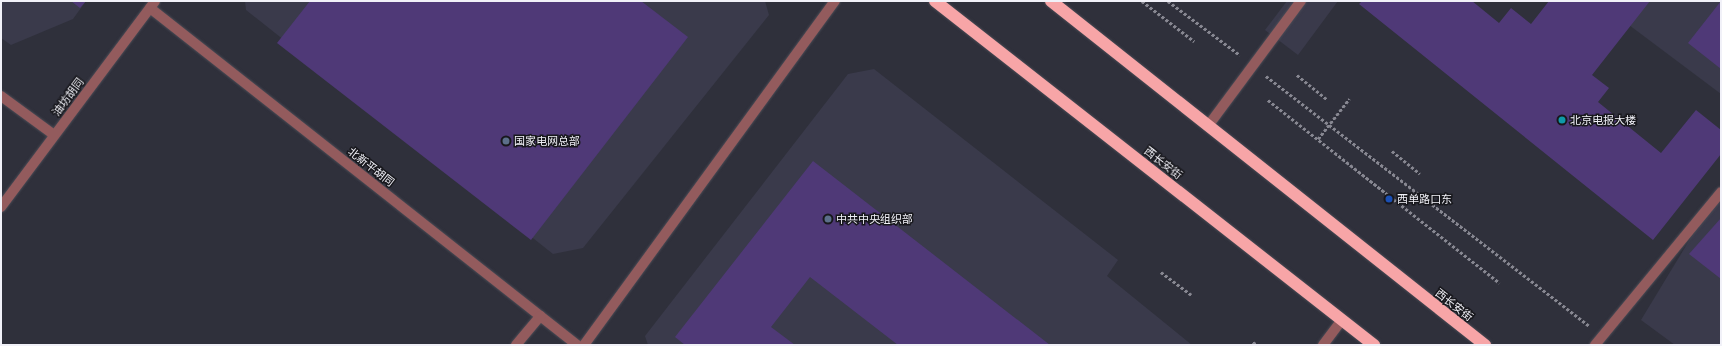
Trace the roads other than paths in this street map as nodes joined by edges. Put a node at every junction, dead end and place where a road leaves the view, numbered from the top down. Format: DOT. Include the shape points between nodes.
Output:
graph roads {
  1 [pos="835,1"];
  2 [pos="935,1"];
  3 [pos="1052,1"];
  4 [pos="1301,1"];
  5 [pos="153,4"];
  6 [pos="1,96"];
  7 [pos="1208,126"];
  8 [pos="54,135"];
  9 [pos="1721,192"];
  10 [pos="1,207"];
  11 [pos="540,316"];
  12 [pos="1342,320"];
  13 [pos="516,345"];
  14 [pos="577,345"];
  15 [pos="584,345"];
  16 [pos="1323,345"];
  17 [pos="1374,345"];
  18 [pos="1485,345"];
  19 [pos="1595,345"];
  1 -- 15 [label="street"];
  2 -- 12 [label="highway, 西长安街"];
  3 -- 7 [label="highway, 西长安街"];
  4 -- 7 [label="street" via="1251,64"];
  5 -- 8 [label="street, 油坊胡同"];
  5 -- 11 [label="street, 北新平胡同"];
  6 -- 8 [label="street"];
  7 -- 18 [label="highway, 西长安街"];
  8 -- 10 [label="street, 油坊胡同"];
  9 -- 19 [label="street"];
  11 -- 13 [label="street"];
  11 -- 14 [label="street, 北新平胡同"];
  12 -- 16 [label="street"];
  12 -- 17 [label="highway, 西长安街"];
}
